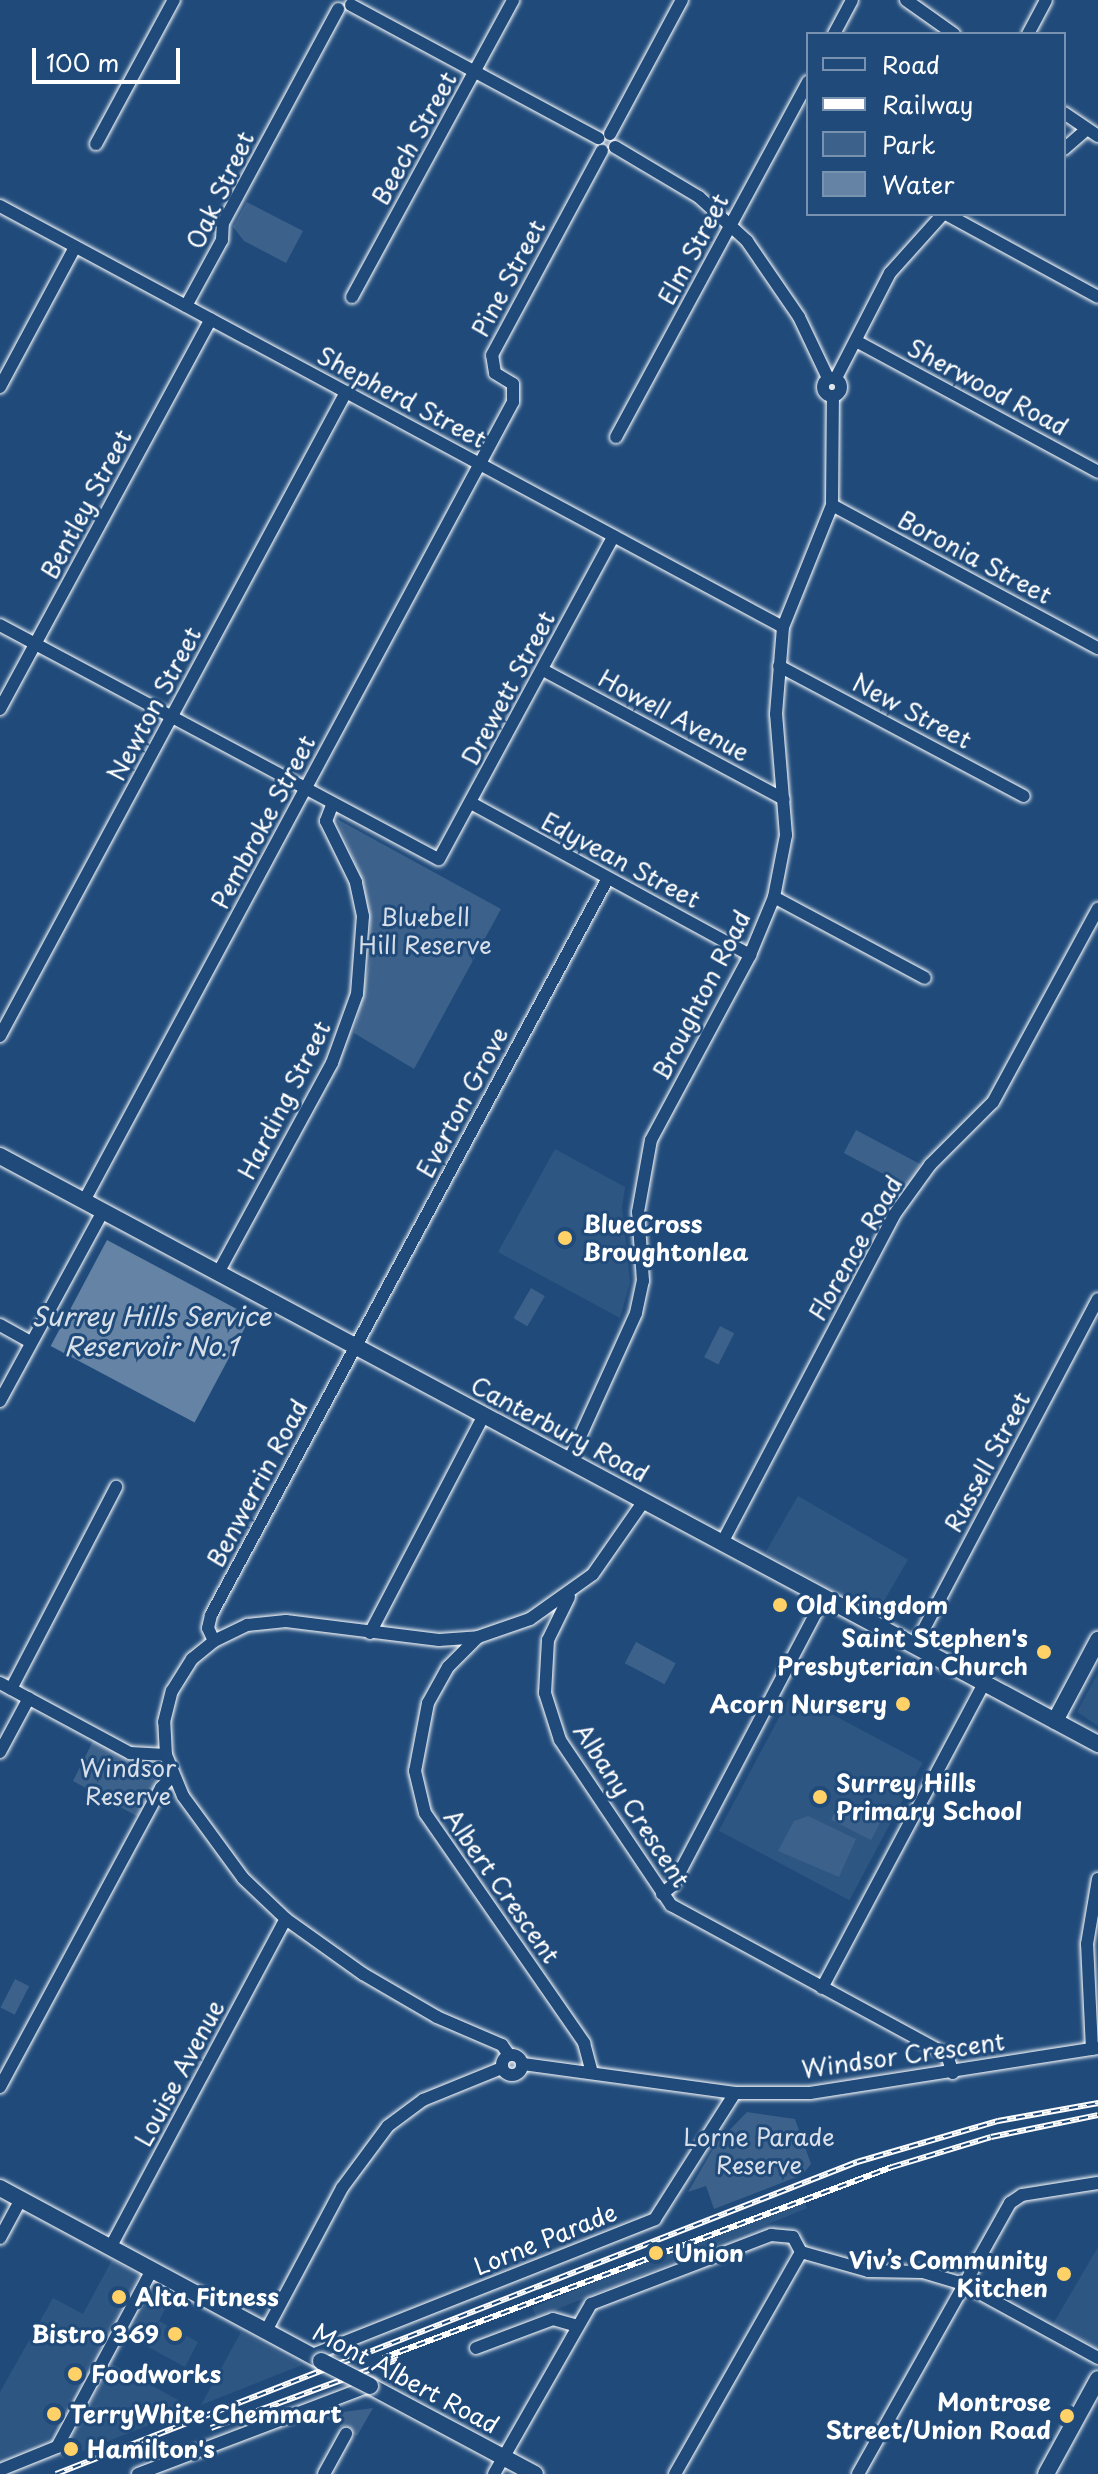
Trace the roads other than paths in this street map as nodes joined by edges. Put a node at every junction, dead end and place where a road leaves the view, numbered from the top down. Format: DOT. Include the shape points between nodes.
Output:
graph roads {
  1 [pos="174,0"];
  2 [pos="513,0"];
  3 [pos="682,0"];
  4 [pos="852,0"];
  5 [pos="906,0"];
  6 [pos="1046,0"];
  7 [pos="343,3"];
  8 [pos="835,32"];
  9 [pos="951,32"];
  10 [pos="1029,32"];
  11 [pos="475,72"];
  12 [pos="806,86"];
  13 [pos="1066,114"];
  14 [pos="1092,133"];
  15 [pos="606,143"];
  16 [pos="96,144"];
  17 [pos="1066,148"];
  18 [pos="0,206"];
  19 [pos="942,216"];
  20 [pos="948,216"];
  21 [pos="731,226"];
  22 [pos="75,247"];
  23 [pos="352,297"];
  24 [pos="1098,297"];
  25 [pos="186,306"];
  26 [pos="211,319"];
  27 [pos="856,341"];
  28 [pos="832,378"];
  29 [pos="0,387"];
  30 [pos="346,392"];
  31 [pos="616,437"];
  32 [pos="480,463"];
  33 [pos="1098,472"];
  34 [pos="832,505"];
  35 [pos="614,536"];
  36 [pos="0,625"];
  37 [pos="783,627"];
  38 [pos="35,644"];
  39 [pos="1098,648"];
  40 [pos="779,666"];
  41 [pos="543,670"];
  42 [pos="0,709"];
  43 [pos="171,718"];
  44 [pos="306,789"];
  45 [pos="1024,796"];
  46 [pos="784,799"];
  47 [pos="333,803"];
  48 [pos="471,803"];
  49 [pos="608,878"];
  50 [pos="774,897"];
  51 [pos="1098,909"];
  52 [pos="750,955"];
  53 [pos="925,978"];
  54 [pos="0,1036"];
  55 [pos="0,1156"];
  56 [pos="84,1201"];
  57 [pos="103,1211"];
  58 [pos="218,1273"];
  59 [pos="1098,1299"];
  60 [pos="0,1325"];
  61 [pos="31,1342"];
  62 [pos="355,1346"];
  63 [pos="0,1401"];
  64 [pos="484,1415"];
  65 [pos="569,1461"];
  66 [pos="116,1487"];
  67 [pos="644,1501"];
  68 [pos="722,1543"];
  69 [pos="570,1594"];
  70 [pos="824,1597"];
  71 [pos="530,1619"];
  72 [pos="370,1633"];
  73 [pos="478,1637"];
  74 [pos="439,1640"];
  75 [pos="548,1640"];
  76 [pos="1098,1640"];
  77 [pos="214,1641"];
  78 [pos="915,1646"];
  79 [pos="448,1667"];
  80 [pos="984,1683"];
  81 [pos="6,1686"];
  82 [pos="29,1698"];
  83 [pos="1055,1721"];
  84 [pos="1098,1744"];
  85 [pos="0,1752"];
  86 [pos="166,1755"];
  87 [pos="173,1775"];
  88 [pos="1098,1879"];
  89 [pos="662,1894"];
  90 [pos="286,1919"];
  91 [pos="822,1988"];
  92 [pos="1095,2049"];
  93 [pos="509,2055"];
  94 [pos="523,2064"];
  95 [pos="502,2068"];
  96 [pos="592,2072"];
  97 [pos="953,2073"];
  98 [pos="0,2087"];
  99 [pos="735,2093"];
  100 [pos="1098,2183"];
  101 [pos="0,2188"];
  102 [pos="21,2199"];
  103 [pos="0,2238"];
  104 [pos="110,2248"];
  105 [pos="801,2252"];
  106 [pos="152,2270"];
  107 [pos="963,2284"];
  108 [pos="577,2326"];
  109 [pos="266,2331"];
  110 [pos="476,2348"];
  111 [pos="317,2358"];
  112 [pos="1098,2358"];
  113 [pos="1098,2379"];
  114 [pos="370,2386"];
  115 [pos="346,2434"];
  116 [pos="504,2457"];
  117 [pos="0,2470"];
  118 [pos="138,2474"];
  119 [pos="324,2474"];
  120 [pos="494,2474"];
  121 [pos="535,2474"];
  122 [pos="675,2474"];
  123 [pos="858,2474"];
  124 [pos="1046,2474"];
  1 -- 16 [label="street"];
  2 -- 11 [label="street, Beech Street"];
  3 -- 15 [label="street, Pine Street"];
  4 -- 8 [label="street"];
  5 -- 9 [label="street"];
  6 -- 10 [label="street"];
  7 -- 11 [label="street"];
  7 -- 25 [label="street, Oak Street" via="223,223 222,240"];
  11 -- 15 [label="street"];
  11 -- 23 [label="street, Beech Street"];
  12 -- 21 [label="street, Elm Street"];
  13 -- 14 [label="street"];
  14 -- 17 [label="street"];
  15 -- 21 [label="street" via="699,197"];
  15 -- 32 [label="street, Pine Street" via="492,355 495,373 513,384 516,393"];
  18 -- 22 [label="street, Shepherd Street"];
  19 -- 27 [label="street" via="890,273"];
  20 -- 24 [label="street"];
  21 -- 28 [label="street" via="776,280"];
  21 -- 31 [label="street, Elm Street"];
  22 -- 25 [label="street, Shepherd Street"];
  22 -- 29 [label="street"];
  25 -- 26 [label="street, Shepherd Street"];
  26 -- 30 [label="street, Shepherd Street"];
  26 -- 38 [label="street, Bentley Street"];
  27 -- 28 [label="street"];
  27 -- 33 [label="street, Sherwood Road"];
  28 -- 34 [label="street, Broughton Road" via="824,391 833,396"];
  30 -- 32 [label="street, Shepherd Street"];
  30 -- 43 [label="street, Newton Street"];
  32 -- 35 [label="street, Shepherd Street"];
  32 -- 44 [label="street, Pembroke Street"];
  34 -- 37 [label="street, Broughton Road"];
  34 -- 39 [label="street, Boronia Street"];
  35 -- 37 [label="street, Shepherd Street"];
  35 -- 41 [label="street, Drewett Street"];
  36 -- 38 [label="street"];
  37 -- 40 [label="street, Broughton Road"];
  38 -- 42 [label="street, Bentley Street"];
  38 -- 43 [label="street"];
  40 -- 45 [label="street, New Street"];
  40 -- 46 [label="street, Broughton Road" via="776,714"];
  41 -- 46 [label="street, Howell Avenue"];
  41 -- 48 [label="street, Drewett Street"];
  43 -- 44 [label="street"];
  43 -- 54 [label="street, Newton Street"];
  44 -- 47 [label="street"];
  44 -- 56 [label="street, Pembroke Street"];
  46 -- 50 [label="street, Broughton Road" via="786,835"];
  47 -- 48 [label="street, Drewett Street" via="439,859"];
  47 -- 58 [label="street, Harding Street" via="326,821 356,882 363,916 357,994 332,1063"];
  48 -- 49 [label="street, Edyvean Street"];
  49 -- 52 [label="street, Edyvean Street"];
  49 -- 62 [label="street, Everton Grove"];
  50 -- 52 [label="street, Broughton Road"];
  50 -- 53 [label="street"];
  51 -- 68 [label="street, Florence Road" via="993,1102 930,1165 894,1215"];
  52 -- 65 [label="street, Broughton Road" via="651,1140 638,1212 643,1281 636,1313"];
  55 -- 56 [label="main road, Canterbury Road"];
  56 -- 57 [label="main road, Canterbury Road"];
  57 -- 58 [label="main road, Canterbury Road"];
  57 -- 61 [label="street"];
  58 -- 62 [label="main road, Canterbury Road"];
  59 -- 78 [label="street, Russell Street"];
  60 -- 61 [label="street"];
  61 -- 63 [label="street"];
  62 -- 64 [label="main road, Canterbury Road"];
  62 -- 77 [label="street, Benwerrin Road" via="211,1615 208,1628"];
  64 -- 65 [label="main road, Canterbury Road"];
  64 -- 72 [label="street"];
  65 -- 67 [label="main road, Canterbury Road"];
  66 -- 81 [label="street"];
  67 -- 68 [label="main road, Canterbury Road"];
  67 -- 69 [label="street" via="620,1541"];
  68 -- 70 [label="main road, Canterbury Road"];
  69 -- 71 [label="street"];
  69 -- 75 [label="street, Albany Crescent"];
  70 -- 78 [label="main road, Canterbury Road"];
  70 -- 89 [label="street" via="673,1885"];
  71 -- 73 [label="street"];
  71 -- 75 [label="street"];
  72 -- 74 [label="street"];
  72 -- 77 [label="street" via="286,1621 247,1625"];
  73 -- 74 [label="street"];
  73 -- 79 [label="street, Albert Crescent"];
  74 -- 79 [label="street"];
  75 -- 89 [label="street, Albany Crescent" via="545,1693 560,1740"];
  76 -- 83 [label="main road"];
  77 -- 86 [label="street" via="192,1659 172,1691 164,1722"];
  78 -- 80 [label="main road, Canterbury Road"];
  79 -- 96 [label="street, Albert Crescent" via="428,1703 418,1738 415,1771 425,1813 584,2043"];
  80 -- 83 [label="main road, Canterbury Road"];
  80 -- 91 [label="street"];
  81 -- 82 [label="street"];
  82 -- 85 [label="street"];
  82 -- 86 [label="street" via="130,1753"];
  83 -- 84 [label="main road, Canterbury Road"];
  86 -- 87 [label="street"];
  87 -- 90 [label="street" via="206,1832"];
  87 -- 98 [label="street" via="161,1788"];
  88 -- 92 [label="street" via="1087,1944"];
  89 -- 91 [label="street, Albany Crescent" via="681,1914"];
  90 -- 93 [label="street" via="363,1974 437,2017 502,2045"];
  90 -- 104 [label="street, Louise Avenue"];
  91 -- 97 [label="street, Albany Crescent" via="947,2055"];
  92 -- 97 [label="street, Windsor Crescent"];
  93 -- 94 [label="street"];
  93 -- 95 [label="street"];
  94 -- 95 [label="street" via="511,2074"];
  94 -- 96 [label="street, Windsor Crescent"];
  95 -- 109 [label="street" via="423,2100 362,2155"];
  96 -- 99 [label="street, Windsor Crescent"];
  97 -- 99 [label="street, Windsor Crescent" via="810,2093"];
  99 -- 111 [label="street, Lorne Parade" via="655,2219"];
  100 -- 107 [label="street" via="1014,2199"];
  101 -- 102 [label="main road, Mont Albert Road"];
  102 -- 103 [label="street"];
  102 -- 104 [label="main road, Mont Albert Road"];
  104 -- 106 [label="main road, Mont Albert Road"];
  105 -- 107 [label="street" via="868,2271 923,2272"];
  105 -- 108 [label="street" via="793,2237 771,2235 604,2296 591,2304"];
  105 -- 122 [label="street"];
  106 -- 109 [label="main road, Mont Albert Road"];
  106 -- 117 [label="street" via="57,2447"];
  107 -- 112 [label="street"];
  107 -- 123 [label="street"];
  108 -- 110 [label="street" via="553,2319"];
  108 -- 116 [label="street"];
  109 -- 111 [label="main road, Mont Albert Road"];
  111 -- 114 [label="main road, Mont Albert Road, bridge"];
  113 -- 124 [label="main road"];
  114 -- 116 [label="main road, Mont Albert Road"];
  114 -- 118 [label="street"];
  115 -- 119 [label="street"];
  116 -- 120 [label="street"];
  116 -- 121 [label="main road, Mont Albert Road"];
}
